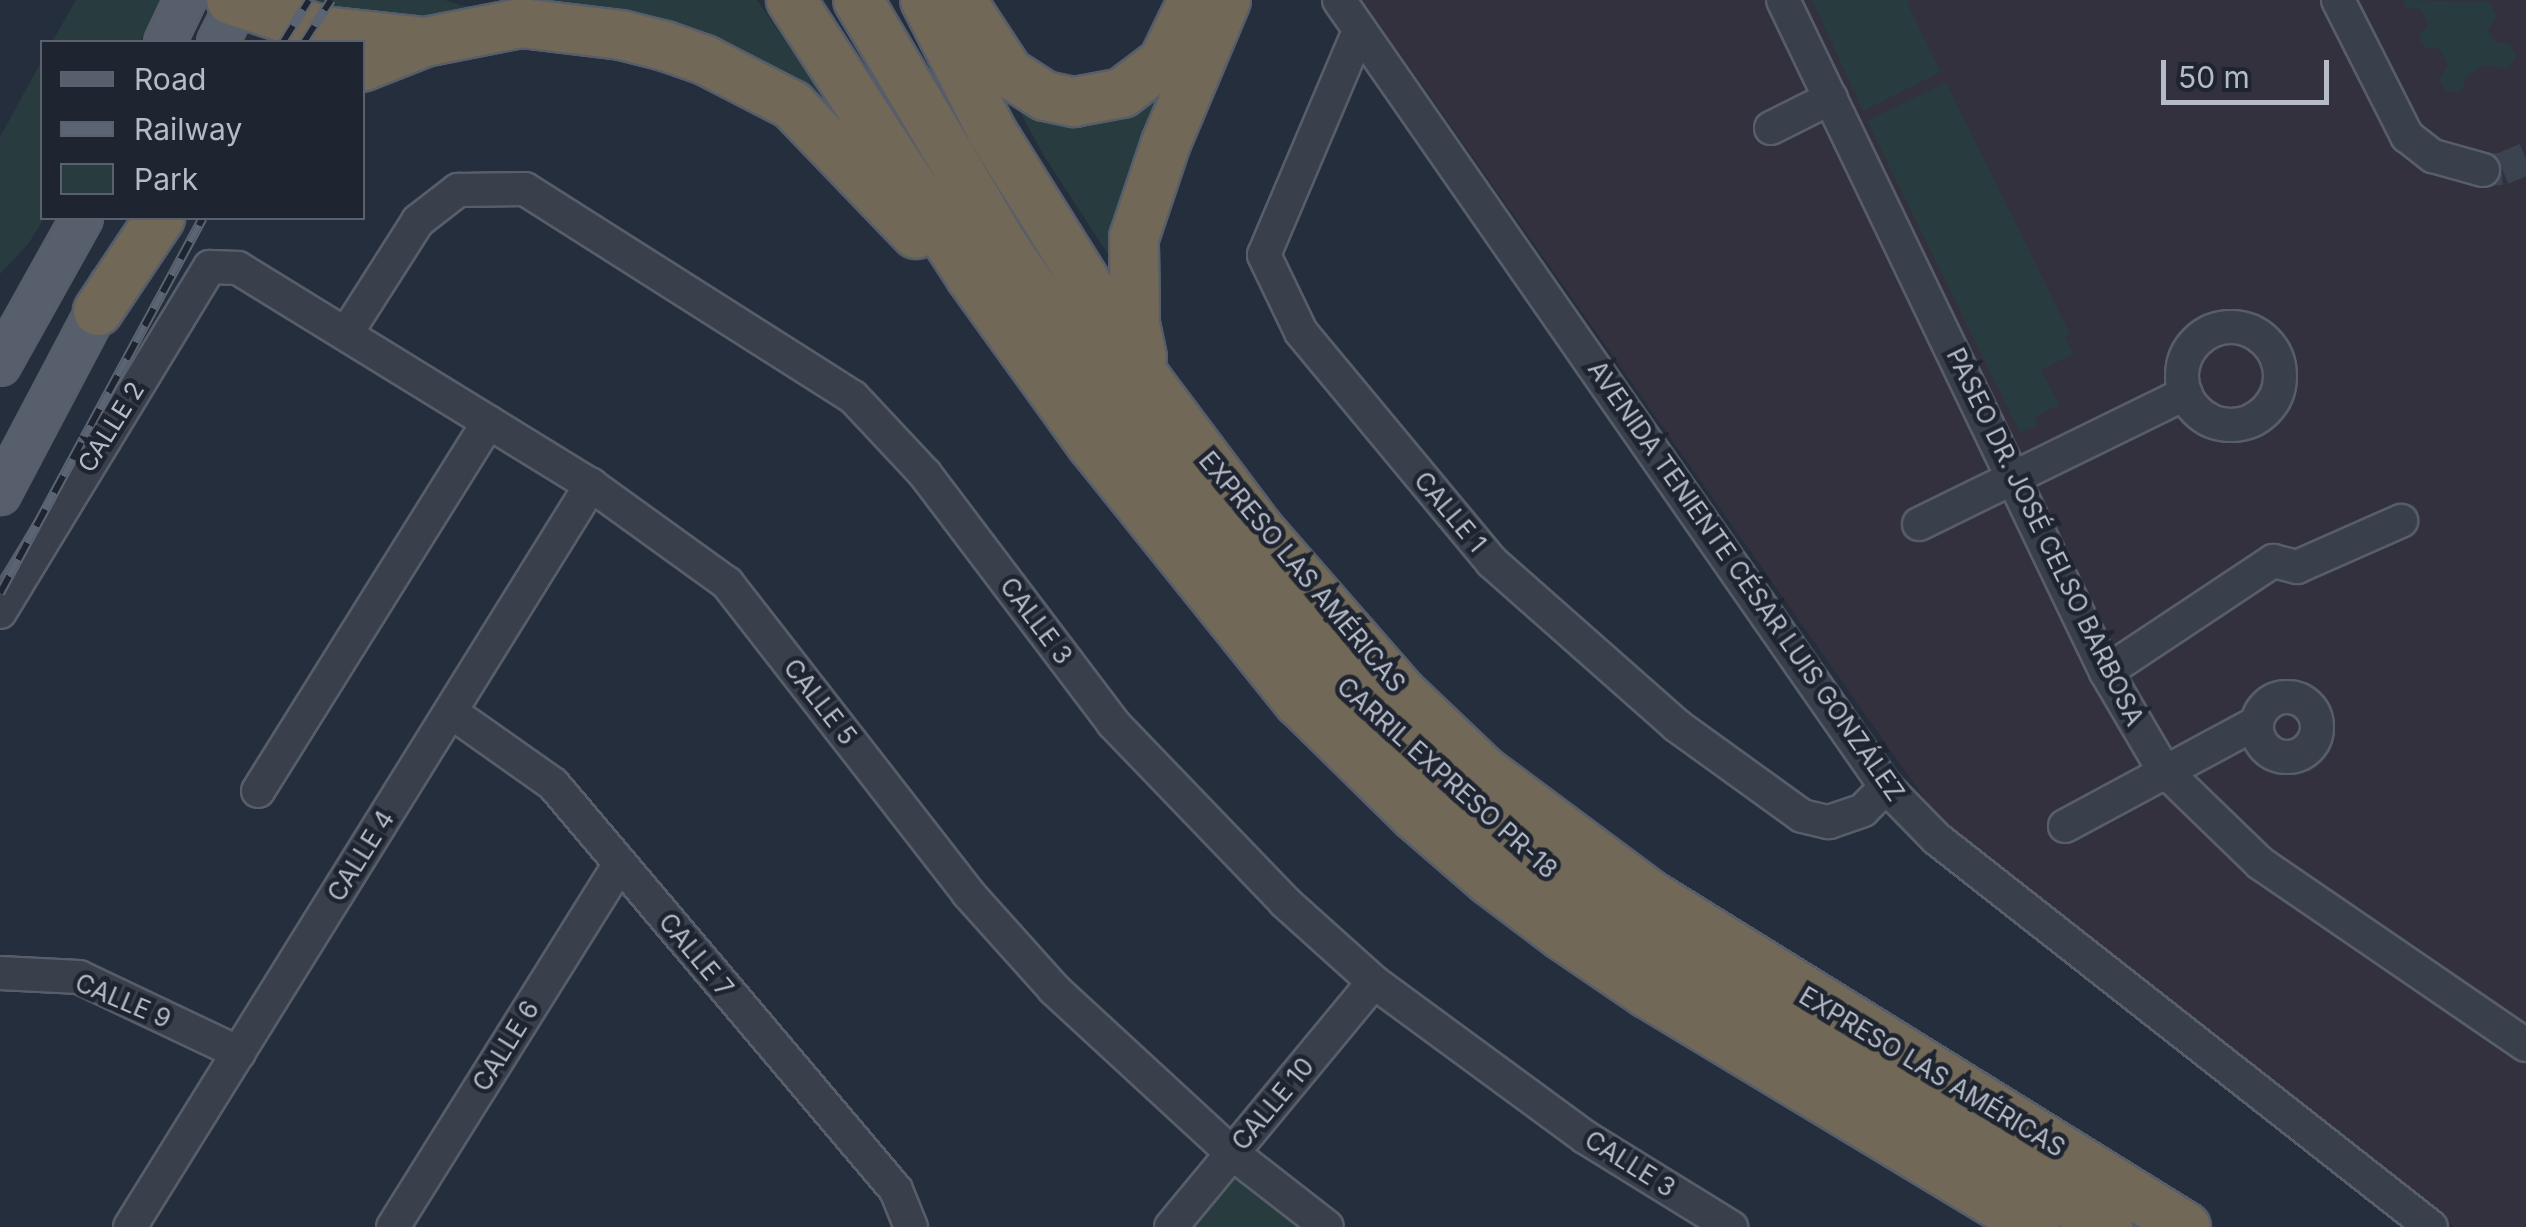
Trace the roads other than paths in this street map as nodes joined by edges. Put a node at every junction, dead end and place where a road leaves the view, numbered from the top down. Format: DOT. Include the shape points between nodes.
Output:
graph roads {
  1 [pos="185,0"];
  2 [pos="791,0"];
  3 [pos="858,0"];
  4 [pos="925,0"];
  5 [pos="960,0"];
  6 [pos="1193,0"];
  7 [pos="1226,0"];
  8 [pos="1339,0"];
  9 [pos="1783,0"];
  10 [pos="2338,0"];
  11 [pos="232,11"];
  12 [pos="1359,30"];
  13 [pos="166,40"];
  14 [pos="425,42"];
  15 [pos="365,66"];
  16 [pos="1830,98"];
  17 [pos="1771,128"];
  18 [pos="2483,170"];
  19 [pos="81,220"];
  20 [pos="139,220"];
  21 [pos="159,220"];
  22 [pos="238,268"];
  23 [pos="970,276"];
  24 [pos="98,311"];
  25 [pos="346,334"];
  26 [pos="0,364"];
  27 [pos="1146,380"];
  28 [pos="2186,393"];
  29 [pos="489,422"];
  30 [pos="2016,480"];
  31 [pos="591,485"];
  32 [pos="0,494"];
  33 [pos="2401,522"];
  34 [pos="1919,524"];
  35 [pos="11,563"];
  36 [pos="0,612"];
  37 [pos="2106,672"];
  38 [pos="451,712"];
  39 [pos="2256,723"];
  40 [pos="2163,769"];
  41 [pos="1886,787"];
  42 [pos="258,791"];
  43 [pos="2065,826"];
  44 [pos="620,864"];
  45 [pos="0,974"];
  46 [pos="1374,982"];
  47 [pos="2526,1045"];
  48 [pos="239,1053"];
  49 [pos="1232,1153"];
  50 [pos="1324,1226"];
  51 [pos="130,1227"];
  52 [pos="393,1227"];
  53 [pos="912,1227"];
  54 [pos="1172,1227"];
  55 [pos="1731,1227"];
  56 [pos="2035,1227"];
  57 [pos="2108,1227"];
  58 [pos="2186,1227"];
  59 [pos="2432,1227"];
  1 -- 13 [label="main road"];
  2 -- 23 [label="highway"];
  3 -- 57 [label="highway, CARRIL EXPRESO PR-18" via="1004,247 1200,526 1374,720 1521,850 1626,928"];
  4 -- 27 [label="highway, EXPRESO LAS AMÉRICAS" via="992,132"];
  5 -- 6 [label="highway" via="1008,73 1045,96 1074,102 1122,93 1163,62"];
  7 -- 27 [label="highway" via="1134,238 1135,325"];
  8 -- 12 [label="street, AVENIDA TENIENTE CÉSAR LUIS GONZÁLEZ"];
  9 -- 16 [label="street, PASEO DR. JOSÉ CELSO BARBOSA"];
  10 -- 18 [label="street" via="2407,136 2434,156"];
  11 -- 14 [label="highway"];
  12 -- 41 [label="street, AVENIDA TENIENTE CÉSAR LUIS GONZÁLEZ"];
  12 -- 41 [label="street, CALLE 1" via="1264,255 1301,332 1492,562 1676,726 1802,816 1829,822 1864,810"];
  14 -- 15 [label="highway"];
  14 -- 23 [label="highway" via="522,23 622,35 706,60 792,105 910,229"];
  16 -- 17 [label="street"];
  16 -- 30 [label="street, PASEO DR. JOSÉ CELSO BARBOSA"];
  19 -- 26 [label="main road"];
  20 -- 24 [label="main road"];
  21 -- 24 [label="highway"];
  22 -- 25 [label="street, CALLE 5"];
  22 -- 35 [label="street, CALLE 2" via="210,267"];
  23 -- 56 [label="highway" via="1092,445 1263,661 1429,828 1533,914 1647,993"];
  24 -- 32 [label="main road"];
  25 -- 29 [label="street, CALLE 5"];
  25 -- 46 [label="street, CALLE 3" via="418,222 458,190 525,189 542,199 853,397 926,474 1113,723 1286,902"];
  27 -- 58 [label="highway, EXPRESO LAS AMÉRICAS" via="1323,606 1484,771 1738,953"];
  28 -- 30 [label="street"];
  29 -- 31 [label="street, CALLE 5"];
  29 -- 42 [label="street"];
  30 -- 34 [label="street"];
  30 -- 37 [label="street, PASEO DR. JOSÉ CELSO BARBOSA"];
  31 -- 38 [label="street, CALLE 4"];
  31 -- 49 [label="street, CALLE 5" via="727,583 968,893 1054,989"];
  33 -- 37 [label="street" via="2297,567 2273,561"];
  35 -- 36 [label="street, CALLE 2"];
  37 -- 40 [label="street, PASEO DR. JOSÉ CELSO BARBOSA"];
  38 -- 44 [label="street, CALLE 7" via="553,784"];
  38 -- 48 [label="street, CALLE 4"];
  39 -- 40 [label="street"];
  40 -- 43 [label="street"];
  40 -- 47 [label="street, PASEO DR. JOSÉ CELSO BARBOSA" via="2260,863"];
  41 -- 59 [label="street, AVENIDA TENIENTE CÉSAR LUIS GONZÁLEZ" via="1937,839"];
  44 -- 52 [label="street, CALLE 6"];
  44 -- 53 [label="street, CALLE 7" via="896,1190"];
  45 -- 48 [label="street, CALLE 9" via="79,977"];
  46 -- 49 [label="street, CALLE 10"];
  46 -- 55 [label="street, CALLE 3" via="1585,1137"];
  48 -- 51 [label="street, CALLE 4"];
  49 -- 50 [label="street, CALLE 5"];
  49 -- 54 [label="street, CALLE 10"];
}
